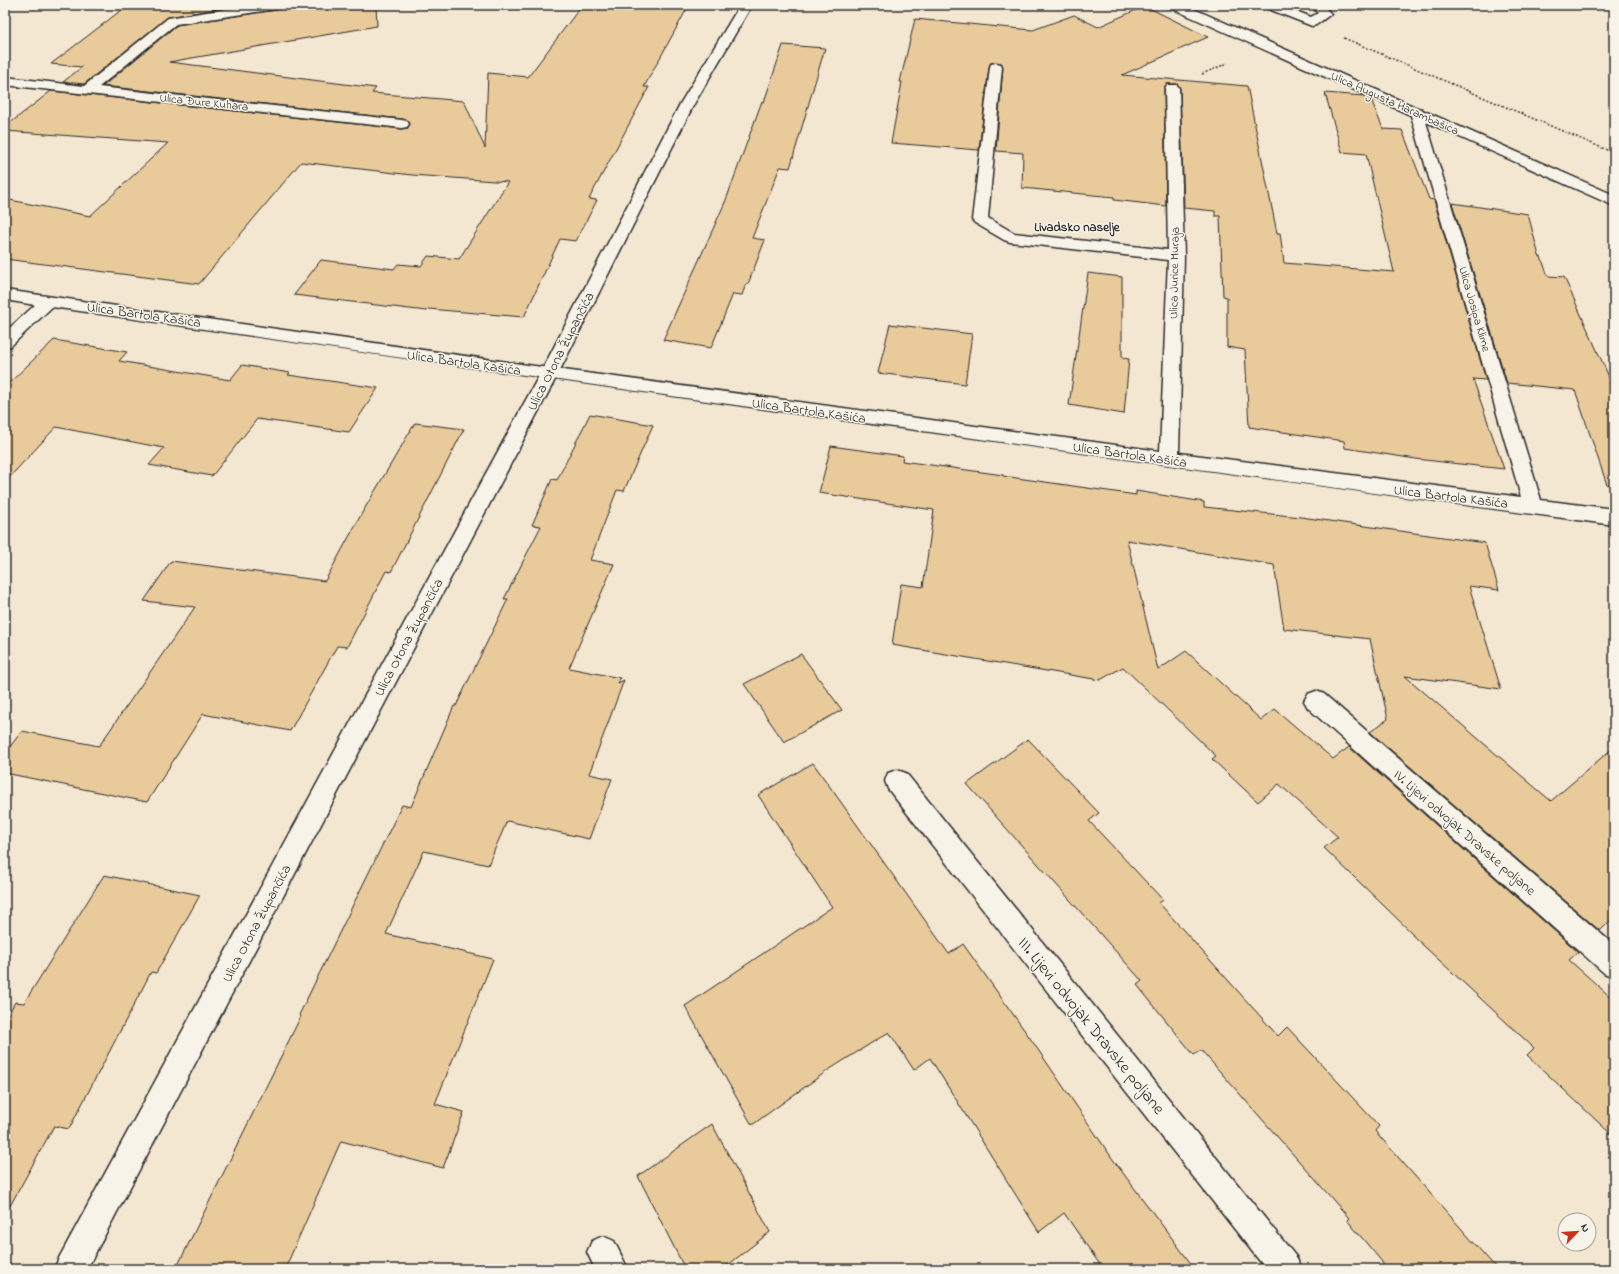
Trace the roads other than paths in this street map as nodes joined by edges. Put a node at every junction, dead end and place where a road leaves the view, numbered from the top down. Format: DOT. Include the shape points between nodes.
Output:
graph roads {
  1 [pos="276,5"];
  2 [pos="746,5"];
  3 [pos="1175,5"];
  4 [pos="1270,5"];
  5 [pos="1316,5"];
  6 [pos="996,67"];
  7 [pos="5,81"];
  8 [pos="1172,88"];
  9 [pos="87,90"];
  10 [pos="1417,112"];
  11 [pos="402,124"];
  12 [pos="1614,201"];
  13 [pos="1176,256"];
  14 [pos="5,295"];
  15 [pos="49,301"];
  16 [pos="5,342"];
  17 [pos="549,374"];
  18 [pos="1169,459"];
  19 [pos="1534,506"];
  20 [pos="1614,517"];
  21 [pos="1316,701"];
  22 [pos="897,781"];
  23 [pos="1614,963"];
  24 [pos="70,1269"];
  25 [pos="1286,1269"];
  1 -- 9 [label="street" via="172,21"];
  2 -- 17 [label="street, Ulica Otona Župančića" via="688,104"];
  3 -- 10 [label="street, Ulica Augusta Harambašića"];
  4 -- 5 [label="street" via="1312,22 1325,14"];
  6 -- 13 [label="street" via="980,220 1010,237"];
  7 -- 9 [label="street, Ulica Đure Kuhara"];
  8 -- 13 [label="street, Ulica Jurice Muraja"];
  9 -- 11 [label="street, Ulica Đure Kuhara"];
  10 -- 12 [label="street, Ulica Augusta Harambašića"];
  10 -- 19 [label="street, Ulica Josipa Klime"];
  13 -- 18 [label="street, Ulica Jurice Muraja"];
  14 -- 15 [label="street, Ulica Bartola Kašića"];
  15 -- 16 [label="street"];
  15 -- 17 [label="street, Ulica Bartola Kašića"];
  17 -- 18 [label="street, Ulica Bartola Kašića"];
  17 -- 24 [label="street, Ulica Otona Župančića"];
  18 -- 19 [label="street, Ulica Bartola Kašića"];
  19 -- 20 [label="street, Ulica Bartola Kašića"];
  21 -- 23 [label="street, IV. Lijevi odvojak Dravske poljane"];
  22 -- 25 [label="street, III. Lijevi odvojak Dravske poljane"];
}
